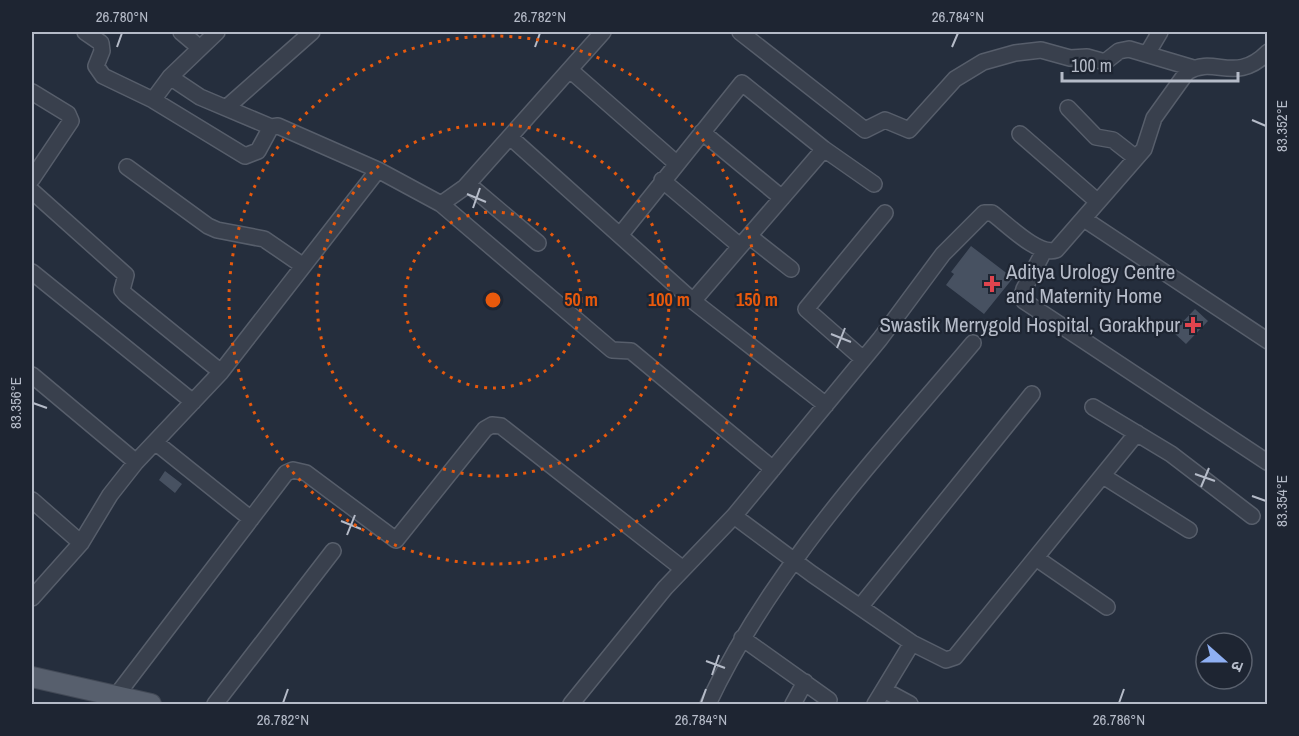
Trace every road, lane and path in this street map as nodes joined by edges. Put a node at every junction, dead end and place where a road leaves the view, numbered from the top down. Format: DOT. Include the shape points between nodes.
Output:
graph roads {
  1 [pos="85,32"];
  2 [pos="181,32"];
  3 [pos="217,32"];
  4 [pos="312,32"];
  5 [pos="603,32"];
  6 [pos="740,32"];
  7 [pos="1160,32"];
  8 [pos="200,48"];
  9 [pos="1267,52"];
  10 [pos="1147,54"];
  11 [pos="1193,68"];
  12 [pos="570,70"];
  13 [pos="170,77"];
  14 [pos="32,92"];
  15 [pos="153,100"];
  16 [pos="226,108"];
  17 [pos="1068,108"];
  18 [pos="272,128"];
  19 [pos="702,132"];
  20 [pos="1020,134"];
  21 [pos="510,137"];
  22 [pos="824,149"];
  23 [pos="1136,158"];
  24 [pos="676,163"];
  25 [pos="127,167"];
  26 [pos="378,170"];
  27 [pos="32,179"];
  28 [pos="662,180"];
  29 [pos="468,184"];
  30 [pos="874,184"];
  31 [pos="32,191"];
  32 [pos="782,198"];
  33 [pos="1098,202"];
  34 [pos="441,204"];
  35 [pos="885,213"];
  36 [pos="1084,219"];
  37 [pos="621,234"];
  38 [pos="745,241"];
  39 [pos="538,243"];
  40 [pos="1044,251"];
  41 [pos="302,265"];
  42 [pos="791,269"];
  43 [pos="32,272"];
  44 [pos="693,301"];
  45 [pos="1268,340"];
  46 [pos="973,343"];
  47 [pos="863,359"];
  48 [pos="221,372"];
  49 [pos="32,375"];
  50 [pos="1032,394"];
  51 [pos="192,402"];
  52 [pos="825,405"];
  53 [pos="1093,407"];
  54 [pos="1137,433"];
  55 [pos="155,442"];
  56 [pos="136,462"];
  57 [pos="1267,462"];
  58 [pos="772,469"];
  59 [pos="1103,476"];
  60 [pos="32,500"];
  61 [pos="734,516"];
  62 [pos="1252,516"];
  63 [pos="250,519"];
  64 [pos="1189,530"];
  65 [pos="81,543"];
  66 [pos="333,551"];
  67 [pos="1036,558"];
  68 [pos="794,561"];
  69 [pos="683,569"];
  70 [pos="32,598"];
  71 [pos="860,607"];
  72 [pos="1107,607"];
  73 [pos="742,638"];
  74 [pos="912,643"];
  75 [pos="32,676"];
  76 [pos="805,682"];
  77 [pos="32,690"];
  78 [pos="884,690"];
  79 [pos="116,696"];
  80 [pos="829,700"];
  81 [pos="92,705"];
  82 [pos="151,705"];
  83 [pos="214,705"];
  84 [pos="571,705"];
  85 [pos="708,705"];
  86 [pos="794,705"];
  87 [pos="875,705"];
  88 [pos="910,705"];
  1 -- 15 [label="street" via="102,46 96,66 99,72"];
  2 -- 8 [label="street"];
  3 -- 8 [label="street"];
  4 -- 16 [label="street"];
  5 -- 12 [label="street"];
  6 -- 10 [label="street" via="865,130 885,120 909,130 955,79 984,62 1015,53 1047,51 1105,62 1125,49"];
  7 -- 10 [label="street"];
  8 -- 13 [label="street"];
  9 -- 11 [label="street" via="1259,60 1232,71"];
  10 -- 11 [label="street"];
  11 -- 23 [label="street" via="1179,80 1154,118 1144,149"];
  12 -- 21 [label="street"];
  12 -- 24 [label="street"];
  13 -- 15 [label="street"];
  13 -- 16 [label="street"];
  14 -- 27 [label="street" via="68,114 71,121"];
  15 -- 18 [label="street" via="245,156 258,151"];
  16 -- 18 [label="street"];
  17 -- 23 [label="street" via="1096,138 1113,140"];
  18 -- 26 [label="street" via="284,128"];
  19 -- 22 [label="street" via="742,83"];
  19 -- 24 [label="street"];
  19 -- 32 [label="street"];
  20 -- 33 [label="street"];
  21 -- 29 [label="street"];
  21 -- 37 [label="street"];
  22 -- 30 [label="street"];
  22 -- 32 [label="street"];
  23 -- 33 [label="street"];
  24 -- 28 [label="street"];
  25 -- 41 [label="street" via="208,226 264,238"];
  26 -- 34 [label="street"];
  26 -- 41 [label="street"];
  28 -- 37 [label="street"];
  28 -- 38 [label="street"];
  29 -- 34 [label="street"];
  29 -- 39 [label="street"];
  31 -- 48 [label="street" via="126,275 122,290 126,295"];
  32 -- 38 [label="street"];
  33 -- 36 [label="street"];
  34 -- 58 [label="street" via="612,350 631,351"];
  35 -- 47 [label="street" via="806,309"];
  36 -- 40 [label="street" via="1056,250"];
  36 -- 45 [label="street"];
  37 -- 44 [label="street"];
  38 -- 42 [label="street"];
  38 -- 44 [label="street"];
  40 -- 47 [label="street" via="992,213 984,213 943,254"];
  40 -- 57 [label="street" via="1023,289 1024,302"];
  41 -- 48 [label="street"];
  43 -- 51 [label="street"];
  44 -- 52 [label="street"];
  46 -- 68 [label="street"];
  47 -- 52 [label="street"];
  48 -- 51 [label="street"];
  49 -- 56 [label="street"];
  50 -- 71 [label="street"];
  51 -- 55 [label="street"];
  52 -- 58 [label="street"];
  53 -- 54 [label="street"];
  54 -- 59 [label="street"];
  54 -- 62 [label="street" via="1172,454"];
  55 -- 56 [label="street"];
  55 -- 63 [label="street"];
  56 -- 65 [label="street"];
  58 -- 61 [label="street"];
  59 -- 64 [label="street"];
  59 -- 67 [label="street"];
  60 -- 65 [label="street"];
  61 -- 68 [label="street"];
  61 -- 69 [label="street"];
  63 -- 69 [label="street" via="286,473 298,470 392,539 400,539 485,429 501,426"];
  63 -- 79 [label="street"];
  65 -- 70 [label="street"];
  66 -- 83 [label="street"];
  67 -- 72 [label="street"];
  67 -- 74 [label="street" via="955,657 939,658"];
  68 -- 71 [label="street"];
  68 -- 73 [label="street"];
  69 -- 84 [label="street"];
  71 -- 74 [label="street"];
  73 -- 76 [label="street"];
  73 -- 85 [label="street"];
  74 -- 78 [label="street"];
  75 -- 79 [label="main road"];
  76 -- 80 [label="street"];
  76 -- 86 [label="street"];
  77 -- 81 [label="main road"];
  78 -- 87 [label="street"];
  78 -- 88 [label="street"];
  79 -- 82 [label="main road"];
}
